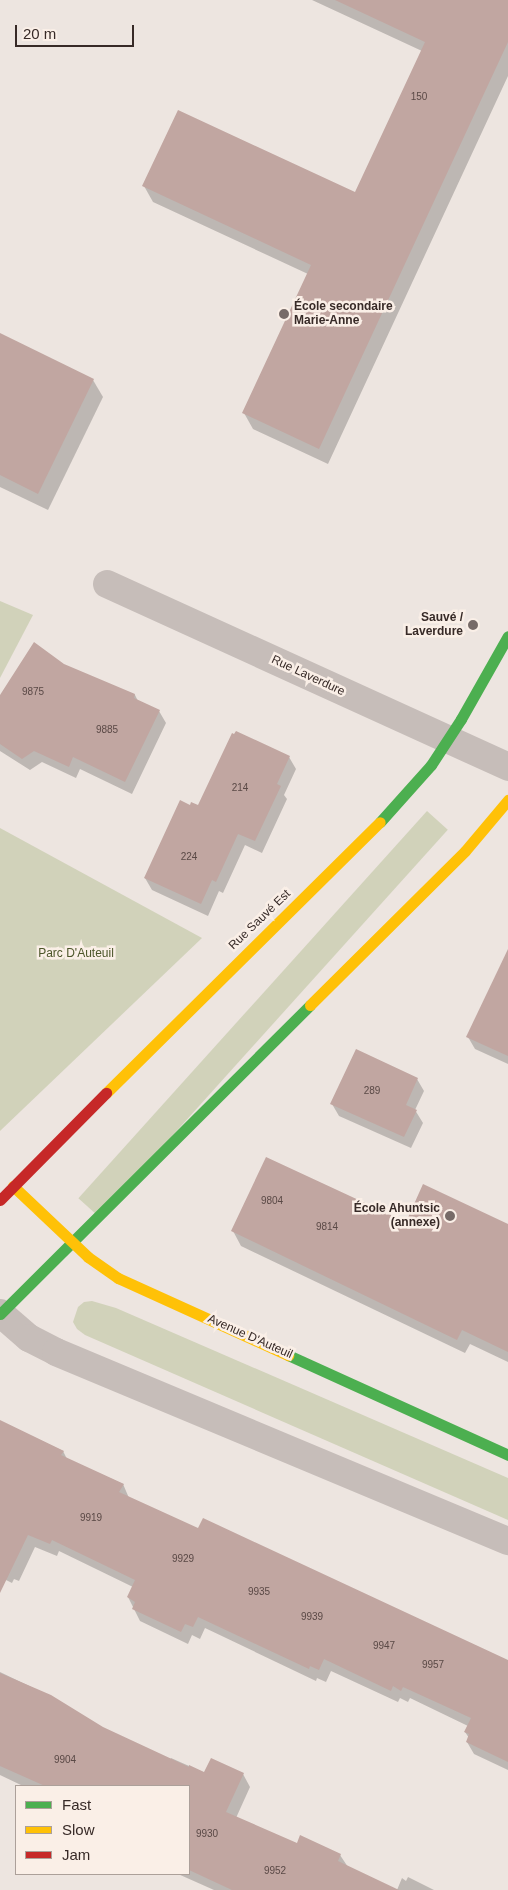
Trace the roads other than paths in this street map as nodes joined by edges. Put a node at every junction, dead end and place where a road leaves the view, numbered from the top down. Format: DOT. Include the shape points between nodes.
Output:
graph roads {
  1 [pos="107,584"];
  2 [pos="508,636"];
  3 [pos="447,740"];
  4 [pos="508,767"];
  5 [pos="508,800"];
  6 [pos="13,1186"];
  7 [pos="0,1200"];
  8 [pos="72,1242"];
  9 [pos="0,1313"];
  10 [pos="508,1455"];
  11 [pos="508,1541"];
  1 -- 3 [label="street, Rue Laverdure"];
  2 -- 3 [label="main road, Rue Sauvé Est"];
  3 -- 4 [label="street, Rue Laverdure"];
  3 -- 6 [label="main road, Rue Sauvé Est" via="397,806"];
  5 -- 8 [label="main road" via="464,851"];
  6 -- 7 [label="main road, Rue Sauvé Est"];
  6 -- 8 [label="main road, Avenue D'Auteuil"];
  8 -- 9 [label="main road"];
  8 -- 10 [label="main road, Avenue D'Auteuil" via="118,1278"];
  9 -- 11 [label="street" via="29,1338 56,1352"];
}
